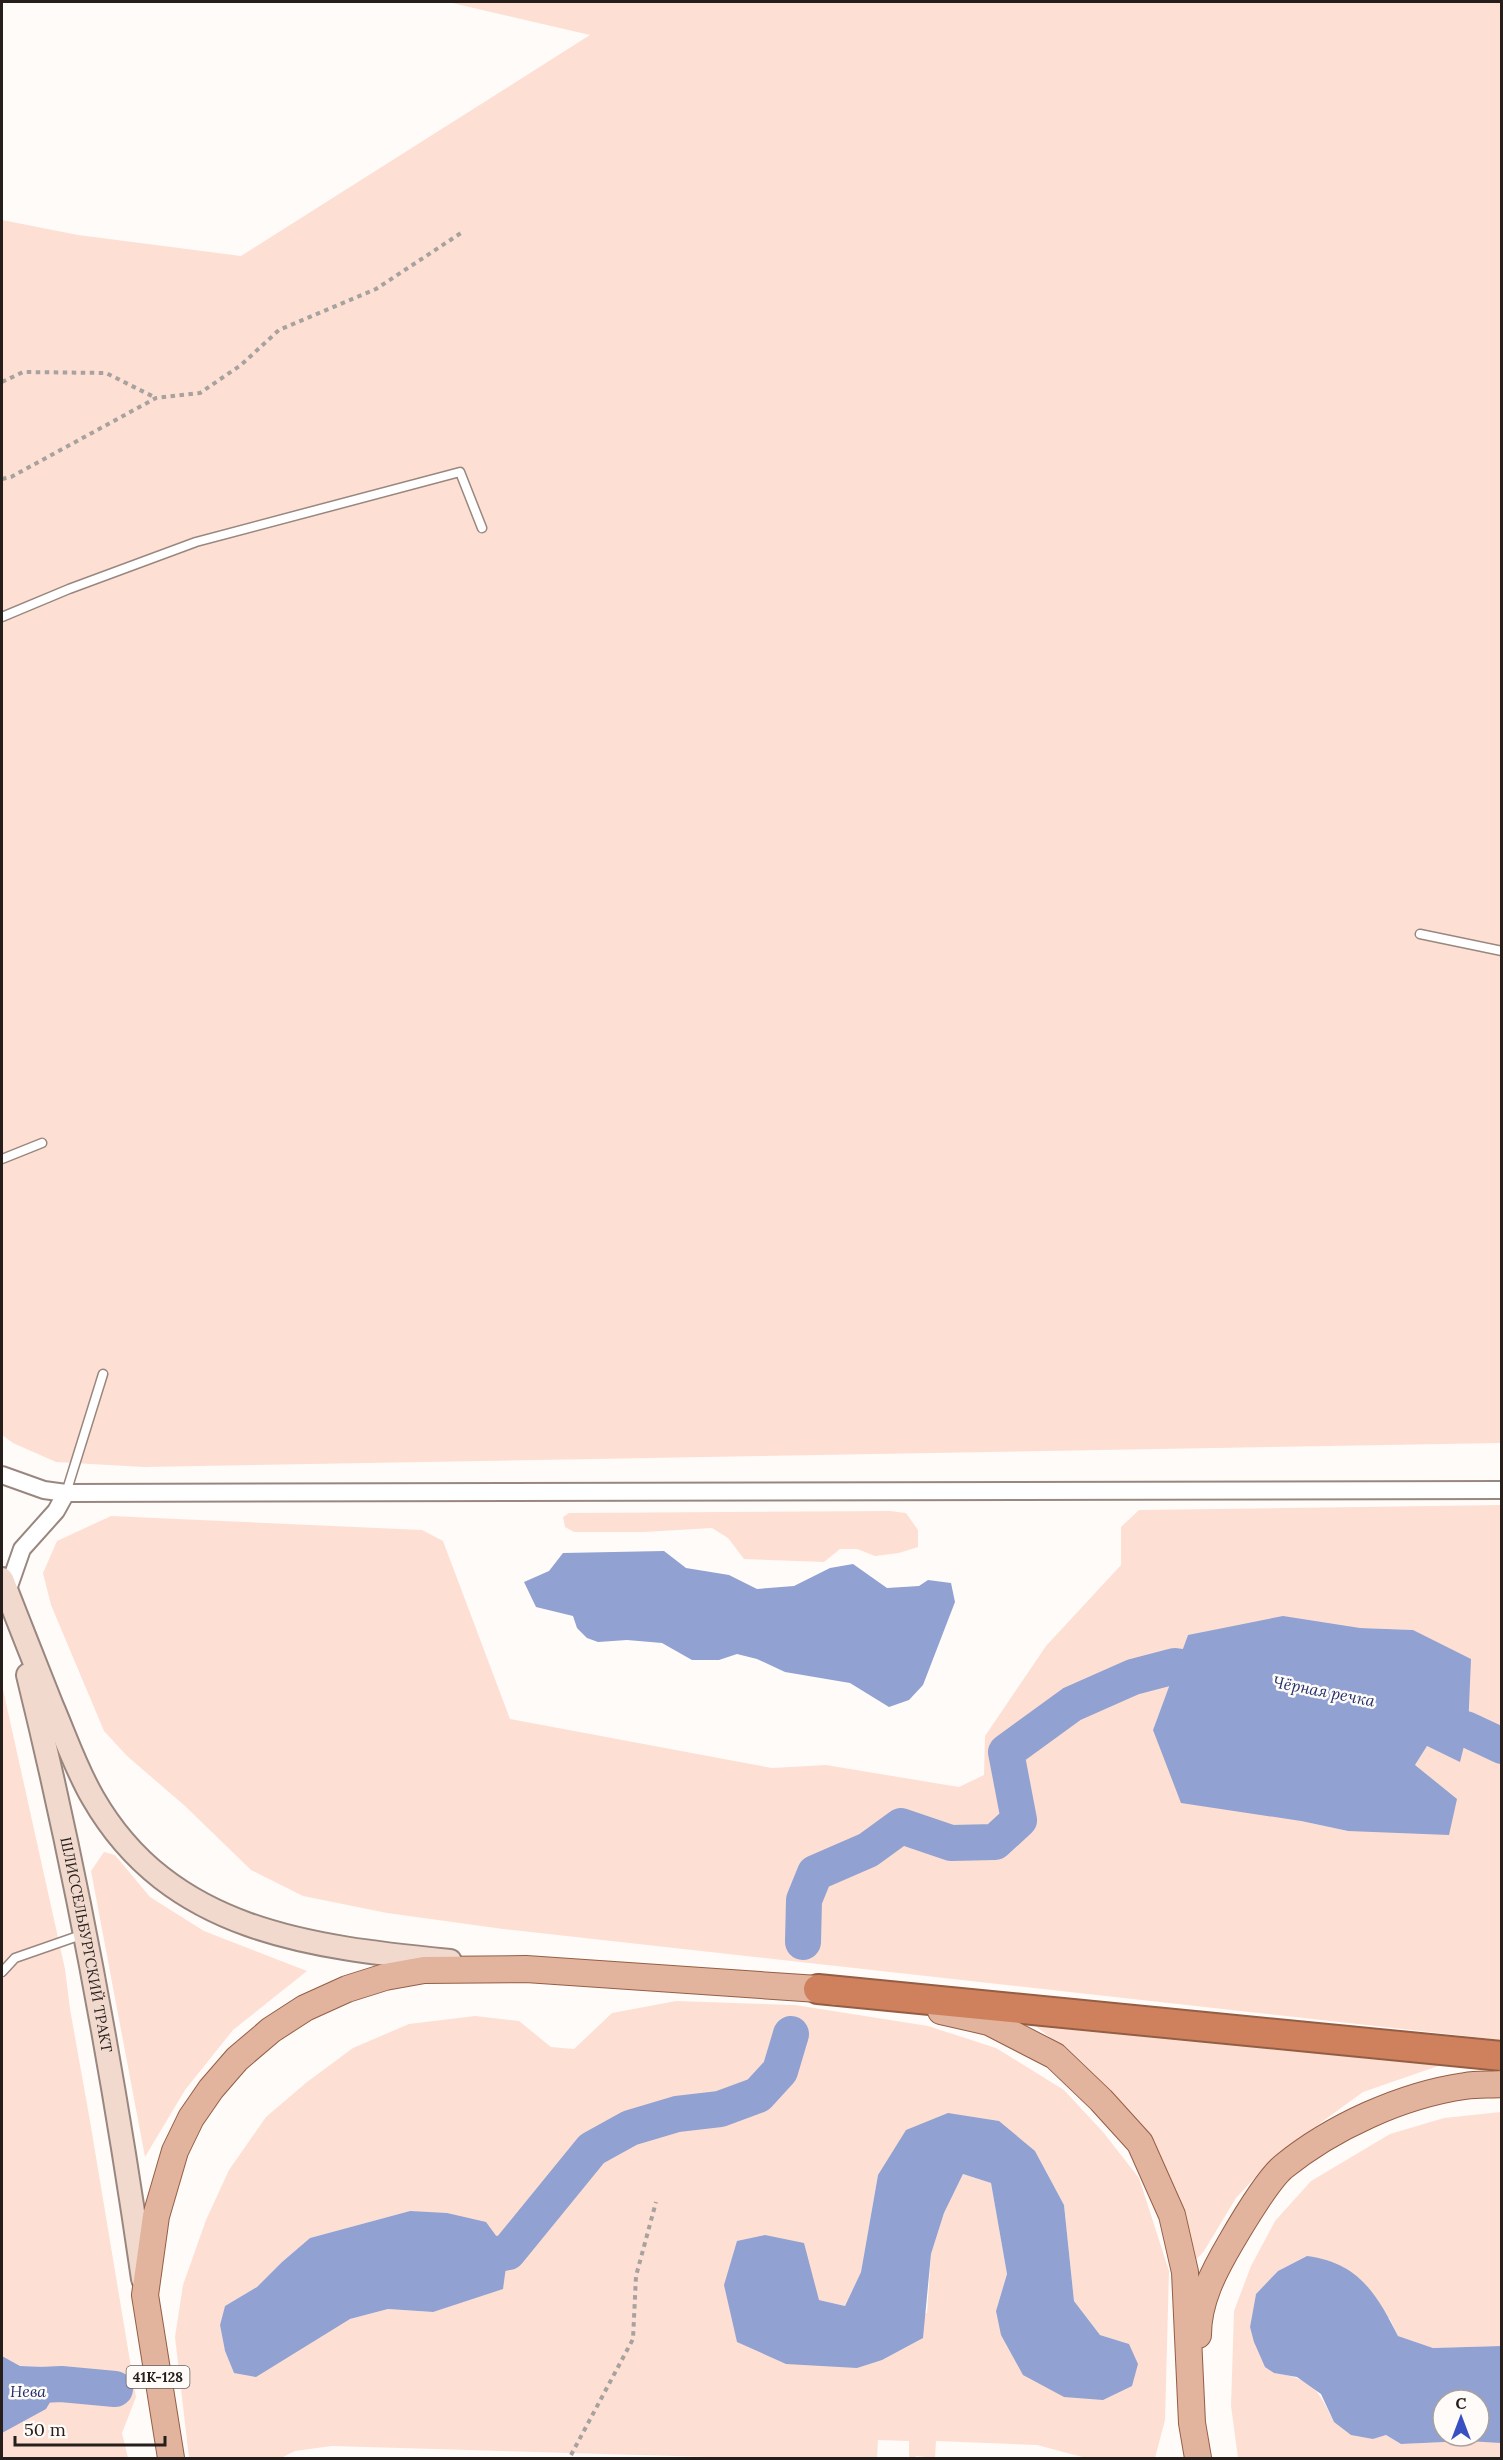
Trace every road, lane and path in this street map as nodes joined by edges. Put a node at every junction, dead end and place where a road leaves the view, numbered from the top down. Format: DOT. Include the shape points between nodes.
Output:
graph roads {
  1 [pos="461,233"];
  2 [pos="2,382"];
  3 [pos="156,398"];
  4 [pos="2,479"];
  5 [pos="482,528"];
  6 [pos="2,617"];
  7 [pos="1420,934"];
  8 [pos="1502,951"];
  9 [pos="42,1143"];
  10 [pos="2,1159"];
  11 [pos="103,1374"];
  12 [pos="2,1475"];
  13 [pos="1502,1490"];
  14 [pos="66,1493"];
  15 [pos="6,1590"];
  16 [pos="84,1934"];
  17 [pos="526,1968"];
  18 [pos="2,1972"];
  19 [pos="818,1989"];
  20 [pos="1502,2056"];
  21 [pos="1502,2084"];
  22 [pos="656,2202"];
  23 [pos="145,2295"];
  24 [pos="571,2455"];
  25 [pos="171,2458"];
  26 [pos="1200,2458"];
  1 -- 3 [label="path" via="376,290 279,330 241,365 200,393"];
  2 -- 3 [label="path" via="23,372 106,373"];
  3 -- 4 [label="path"];
  5 -- 6 [label="lane" via="460,472 196,542"];
  7 -- 8 [label="lane"];
  9 -- 10 [label="lane"];
  11 -- 14 [label="lane"];
  12 -- 14 [label="street" via="44,1490"];
  13 -- 14 [label="street"];
  14 -- 15 [label="street" via="56,1511 22,1549"];
  15 -- 16 [label="main road, ШЛИССЕЛЬБУРГСКИЙ ТРАКТ / 41К-128" via="50,1763"];
  15 -- 17 [label="main road" via="93,1798 140,1858 193,1900 258,1929 308,1942 358,1952"];
  16 -- 18 [label="lane" via="15,1959"];
  16 -- 23 [label="main road, ШЛИССЕЛЬБУРГСКИЙ ТРАКТ / 41К-128"];
  17 -- 19 [label="main road"];
  17 -- 23 [label="main road" via="424,1970 385,1977 305,2008 271,2030 211,2089 175,2151 156,2216"];
  19 -- 20 [label="highway"];
  19 -- 26 [label="main road" via="988,2022 1055,2056 1140,2143 1172,2215 1185,2272 1192,2423"];
  21 -- 26 [label="main road" via="1465,2086 1395,2104 1334,2131 1281,2169 1242,2223 1213,2273 1198,2320"];
  22 -- 24 [label="path" via="636,2277 633,2339"];
  23 -- 25 [label="main road, 41К-128"];
}
